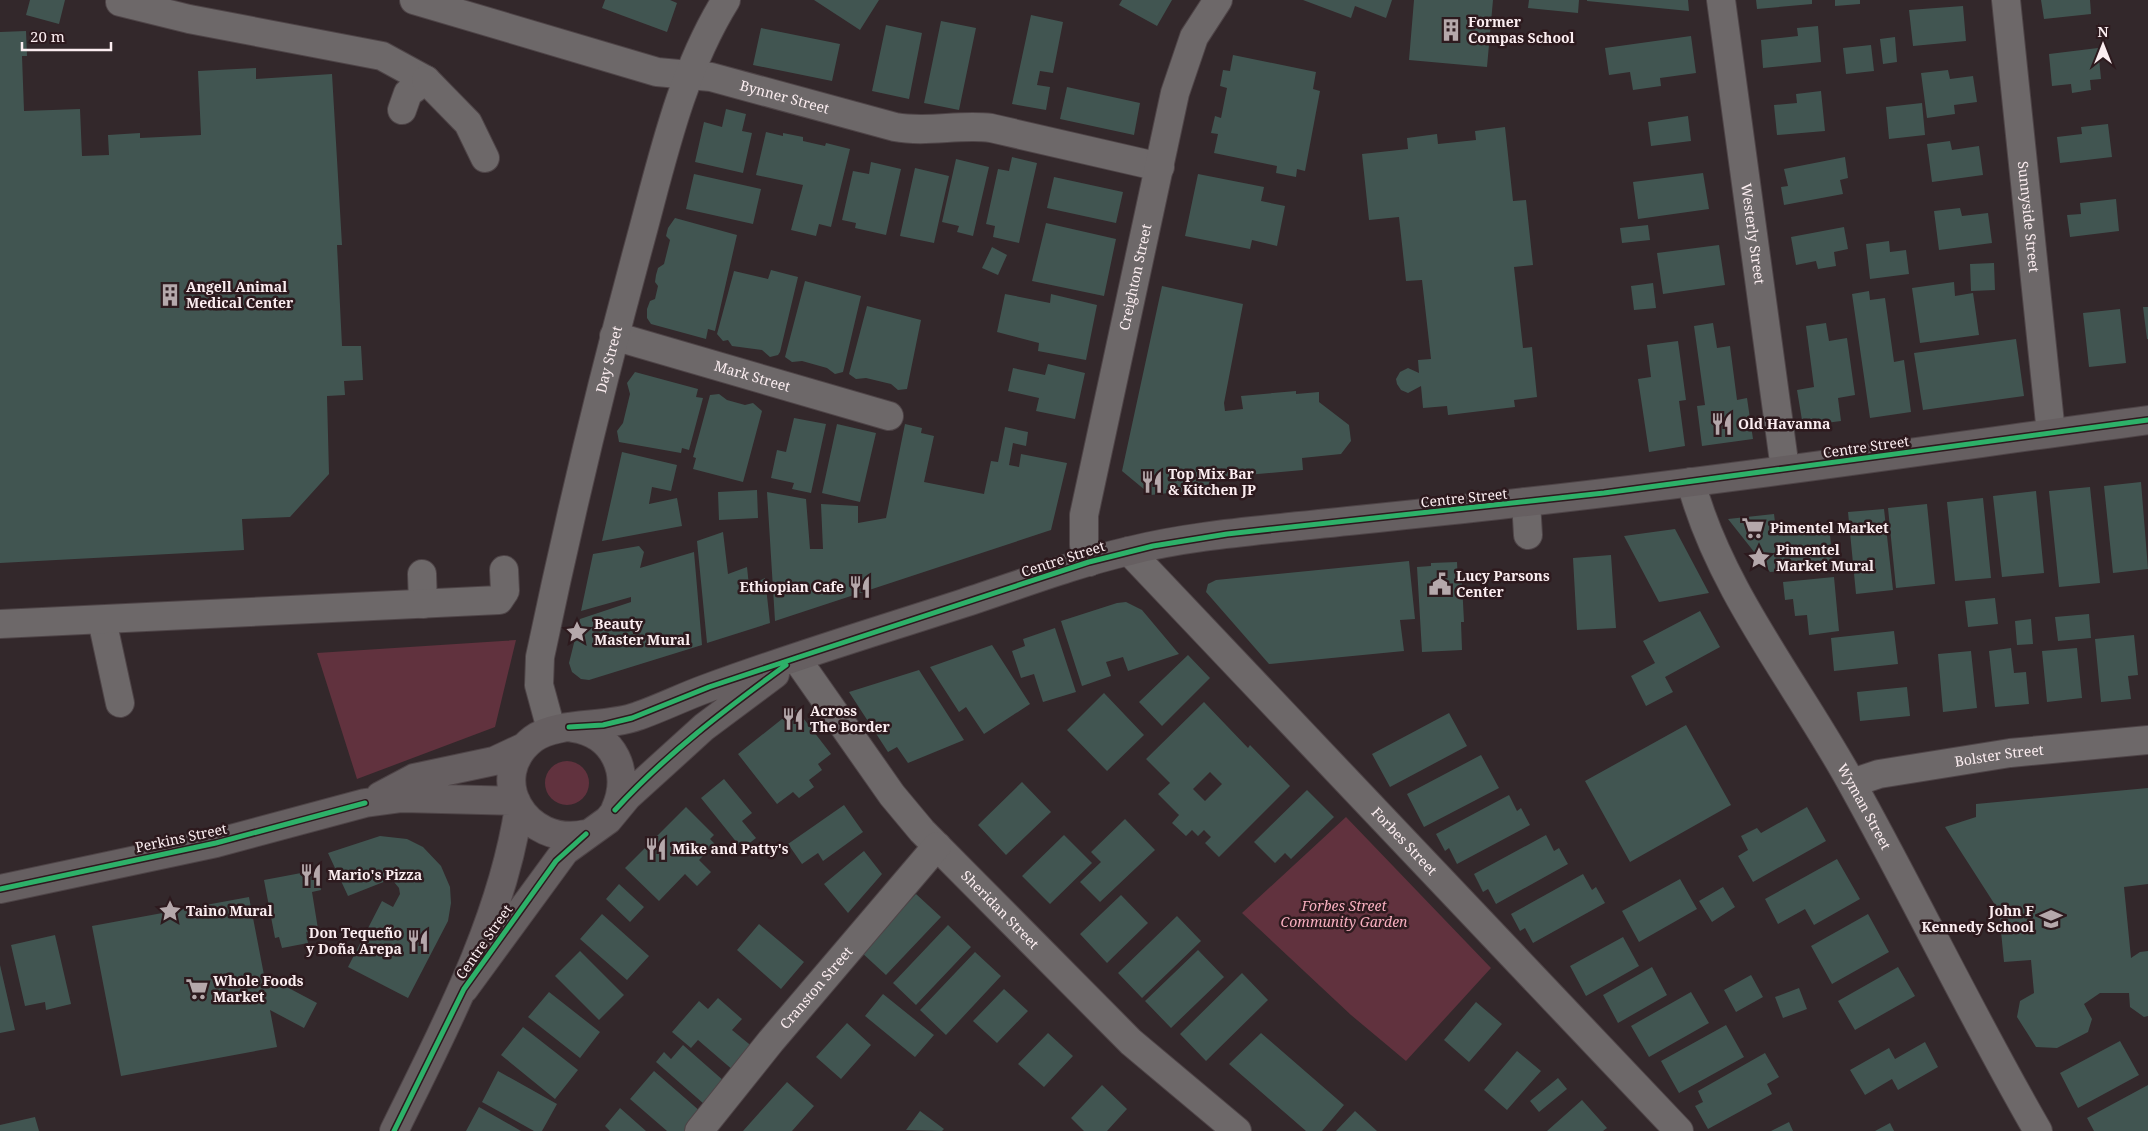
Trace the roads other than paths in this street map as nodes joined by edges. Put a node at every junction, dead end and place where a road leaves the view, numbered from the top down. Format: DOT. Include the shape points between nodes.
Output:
graph roads {
  1 [pos="414,0"];
  2 [pos="726,0"];
  3 [pos="1218,0"];
  4 [pos="1721,0"];
  5 [pos="2006,0"];
  6 [pos="120,2"];
  7 [pos="689,76"];
  8 [pos="426,80"];
  9 [pos="402,110"];
  10 [pos="484,158"];
  11 [pos="1160,167"];
  12 [pos="614,336"];
  13 [pos="889,416"];
  14 [pos="2148,420"];
  15 [pos="2050,433"];
  16 [pos="1785,469"];
  17 [pos="1691,482"];
  18 [pos="1526,502"];
  19 [pos="1528,535"];
  20 [pos="1129,551"];
  21 [pos="1089,562"];
  22 [pos="504,570"];
  23 [pos="422,574"];
  24 [pos="423,604"];
  25 [pos="102,620"];
  26 [pos="0,624"];
  27 [pos="796,658"];
  28 [pos="120,703"];
  29 [pos="560,728"];
  30 [pos="2148,740"];
  31 [pos="524,747"];
  32 [pos="1852,783"];
  33 [pos="365,803"];
  34 [pos="517,804"];
  35 [pos="615,810"];
  36 [pos="586,834"];
  37 [pos="936,846"];
  38 [pos="0,889"];
  39 [pos="464,989"];
  40 [pos="1230,1129"];
  41 [pos="394,1131"];
  42 [pos="699,1131"];
  43 [pos="1679,1131"];
  44 [pos="2038,1131"];
  1 -- 7 [label="street, Bynner Street" via="657,72"];
  2 -- 7 [label="street, Day Street" via="711,25"];
  3 -- 11 [label="street, Creighton Street" via="1188,52 1175,93"];
  4 -- 16 [label="street, Westerly Street"];
  5 -- 15 [label="street, Sunnyside Street"];
  6 -- 8 [label="street" via="189,19 382,56"];
  7 -- 11 [label="street, Bynner Street" via="710,77 908,129 991,128"];
  7 -- 12 [label="street, Day Street" via="669,135"];
  8 -- 9 [label="street" via="408,93"];
  8 -- 10 [label="street" via="468,123"];
  11 -- 21 [label="street, Creighton Street" via="1084,515 1084,545"];
  12 -- 13 [label="street, Mark Street"];
  12 -- 29 [label="street, Day Street" via="540,657 539,685"];
  14 -- 15 [label="main road, Centre Street"];
  15 -- 16 [label="main road, Centre Street"];
  16 -- 17 [label="main road, Centre Street"];
  17 -- 18 [label="main road, Centre Street"];
  17 -- 32 [label="street, Wyman Street" via="1700,517 1743,603"];
  18 -- 19 [label="street"];
  18 -- 20 [label="main road, Centre Street" via="1227,534"];
  20 -- 21 [label="main road, Centre Street"];
  20 -- 43 [label="street, Forbes Street"];
  21 -- 27 [label="main road, Centre Street"];
  22 -- 24 [label="street" via="505,592 499,600"];
  23 -- 24 [label="street"];
  24 -- 25 [label="street"];
  25 -- 26 [label="street"];
  25 -- 28 [label="street"];
  27 -- 29 [label="main road, Centre Street" via="700,690 632,718"];
  27 -- 35 [label="main road, Centre Street" via="704,727"];
  27 -- 37 [label="street, Sheridan Street" via="892,794"];
  29 -- 31 [label="main road, Centre Street" via="534,738"];
  29 -- 35 [label="main road" via="594,733 612,750 622,773 620,798"];
  30 -- 32 [label="street, Bolster Street" via="2010,753 1879,774"];
  31 -- 33 [label="main road, Perkins Street" via="494,761 414,778"];
  31 -- 34 [label="main road, Centre Street" via="513,770 512,784"];
  32 -- 44 [label="street, Wyman Street" via="1991,1050"];
  33 -- 34 [label="main road, Perkins Street" via="402,798"];
  33 -- 38 [label="main road, Perkins Street" via="225,841"];
  34 -- 36 [label="main road" via="526,819 548,834 560,837"];
  34 -- 39 [label="main road, Centre Street" via="503,876"];
  35 -- 36 [label="main road, Centre Street" via="603,824"];
  36 -- 39 [label="main road, Centre Street" via="556,860"];
  37 -- 40 [label="street, Sheridan Street" via="1132,1042"];
  37 -- 42 [label="street, Cranston Street"];
  39 -- 41 [label="main road, Centre Street"];
}
